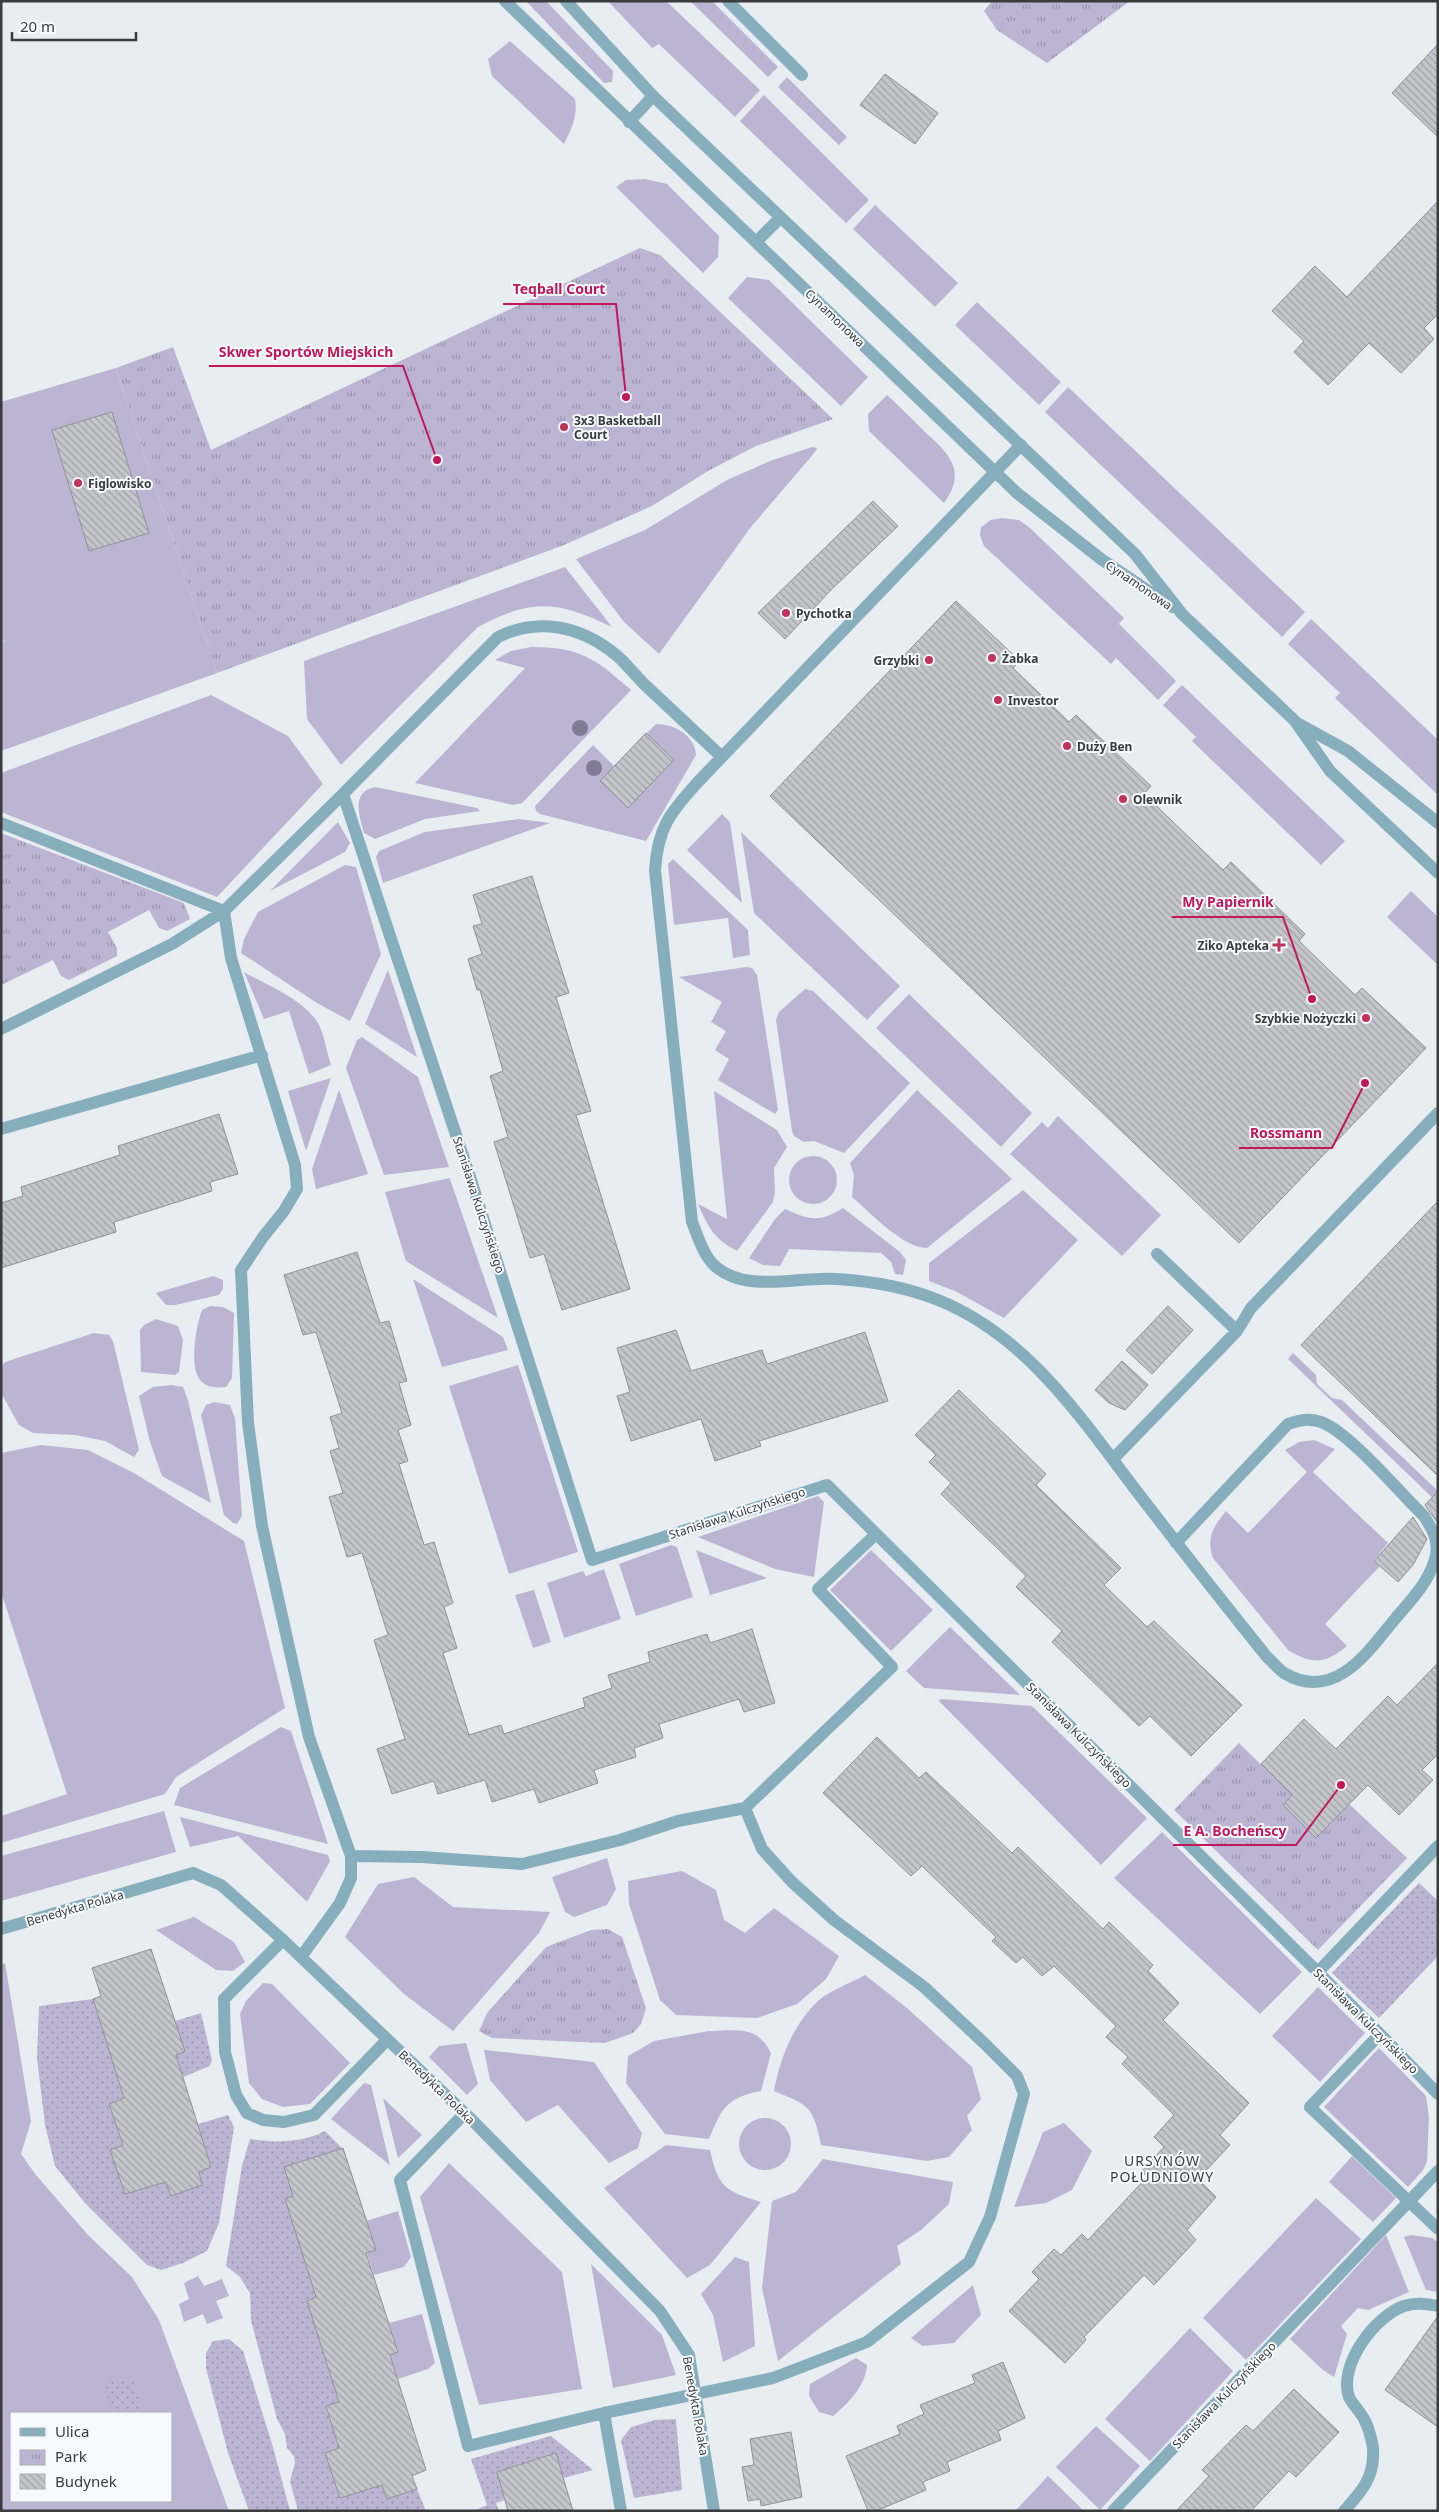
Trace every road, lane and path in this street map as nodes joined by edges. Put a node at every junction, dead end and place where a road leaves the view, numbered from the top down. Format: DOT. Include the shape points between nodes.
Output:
graph roads {
  1 [pos="505,1"];
  2 [pos="566,1"];
  3 [pos="728,1"];
  4 [pos="802,75"];
  5 [pos="653,96"];
  6 [pos="628,122"];
  7 [pos="780,218"];
  8 [pos="756,242"];
  9 [pos="1021,445"];
  10 [pos="996,471"];
  11 [pos="1182,614"];
  12 [pos="1295,721"];
  13 [pos="722,757"];
  14 [pos="343,794"];
  15 [pos="1,823"];
  16 [pos="1438,823"];
  17 [pos="1438,873"];
  18 [pos="224,911"];
  19 [pos="1,1029"];
  20 [pos="262,1055"];
  21 [pos="1438,1113"];
  22 [pos="1,1129"];
  23 [pos="1157,1254"];
  24 [pos="1237,1332"];
  25 [pos="1113,1459"];
  26 [pos="876,1534"];
  27 [pos="1176,1542"];
  28 [pos="745,1808"];
  29 [pos="1438,1846"];
  30 [pos="351,1856"];
  31 [pos="1,1929"];
  32 [pos="283,1940"];
  33 [pos="301,1957"];
  34 [pos="1317,1973"];
  35 [pos="1380,2034"];
  36 [pos="388,2040"];
  37 [pos="1438,2094"];
  38 [pos="465,2113"];
  39 [pos="1438,2171"];
  40 [pos="1408,2202"];
  41 [pos="1438,2229"];
  42 [pos="1438,2306"];
  43 [pos="696,2393"];
  44 [pos="604,2413"];
  45 [pos="621,2511"];
  46 [pos="714,2511"];
  47 [pos="1114,2511"];
  48 [pos="1344,2511"];
  1 -- 6 [label="street, Cynamonowa"];
  2 -- 5 [label="street, Cynamonowa"];
  3 -- 4 [label="street"];
  5 -- 6 [label="street"];
  5 -- 7 [label="street, Cynamonowa"];
  6 -- 8 [label="street, Cynamonowa"];
  7 -- 8 [label="street"];
  7 -- 9 [label="street, Cynamonowa"];
  8 -- 10 [label="street, Cynamonowa"];
  9 -- 10 [label="street"];
  9 -- 11 [label="street, Cynamonowa" via="1135,554"];
  10 -- 11 [label="street, Cynamonowa" via="1018,493 1101,559"];
  10 -- 13 [label="street"];
  11 -- 12 [label="street, Cynamonowa"];
  12 -- 16 [label="street, Cynamonowa" via="1348,751"];
  12 -- 17 [label="street, Cynamonowa" via="1330,771"];
  13 -- 14 [label="street" via="615,654 585,634 556,626 535,625 514,629 498,637"];
  13 -- 25 [label="street" via="681,801 663,827 656,847 655,870 689,1203 692,1222 705,1252 715,1266 742,1280 833,1278 870,1282 936,1299 966,1313 998,1333 1059,1391"];
  14 -- 18 [label="street"];
  14 -- 26 [label="street, Stanisława Kulczyńskiego" via="470,1174 592,1560 827,1485"];
  15 -- 18 [label="street"];
  18 -- 19 [label="street" via="172,944"];
  18 -- 20 [label="street" via="231,958"];
  20 -- 22 [label="street"];
  20 -- 30 [label="street" via="295,1165 297,1189 240,1270 248,1423 262,1526 309,1737"];
  21 -- 24 [label="street" via="1251,1308"];
  23 -- 24 [label="street"];
  24 -- 25 [label="street"];
  25 -- 27 [label="street"];
  26 -- 28 [label="street" via="818,1589 892,1667"];
  26 -- 34 [label="street, Stanisława Kulczyńskiego"];
  27 -- 27 [label="street" via="1267,1657 1284,1673 1306,1680 1343,1675 1359,1663 1428,1576 1436,1555 1434,1531 1424,1516 1344,1435 1321,1422 1303,1418 1288,1424"];
  28 -- 30 [label="street" via="678,1821 620,1840 522,1864"];
  28 -- 43 [label="street" via="762,1849 792,1882 834,1920 937,1999 1017,2076 1024,2094 993,2207 969,2262 867,2342 773,2378"];
  29 -- 34 [label="street"];
  30 -- 33 [label="street" via="351,1878 340,1902"];
  31 -- 32 [label="street, Benedykta Polaka" via="193,1873 222,1885"];
  32 -- 33 [label="street, Benedykta Polaka"];
  32 -- 36 [label="street" via="224,1999 225,2052 236,2095 247,2113 263,2120 284,2122 314,2115"];
  33 -- 36 [label="street, Benedykta Polaka"];
  34 -- 35 [label="street, Stanisława Kulczyńskiego"];
  35 -- 37 [label="street, Stanisława Kulczyńskiego"];
  35 -- 40 [label="street" via="1310,2107"];
  36 -- 38 [label="street, Benedykta Polaka"];
  38 -- 43 [label="street, Benedykta Polaka" via="660,2311 689,2355"];
  38 -- 44 [label="street" via="400,2180 468,2446"];
  39 -- 40 [label="street, Stanisława Kulczyńskiego"];
  40 -- 41 [label="street"];
  40 -- 47 [label="street, Stanisława Kulczyńskiego"];
  42 -- 48 [label="street" via="1422,2303 1405,2305 1390,2312 1362,2340 1349,2369 1349,2396 1365,2420 1373,2448 1371,2469 1366,2486"];
  43 -- 44 [label="street"];
  43 -- 46 [label="street, Benedykta Polaka"];
  44 -- 45 [label="street"];
}
